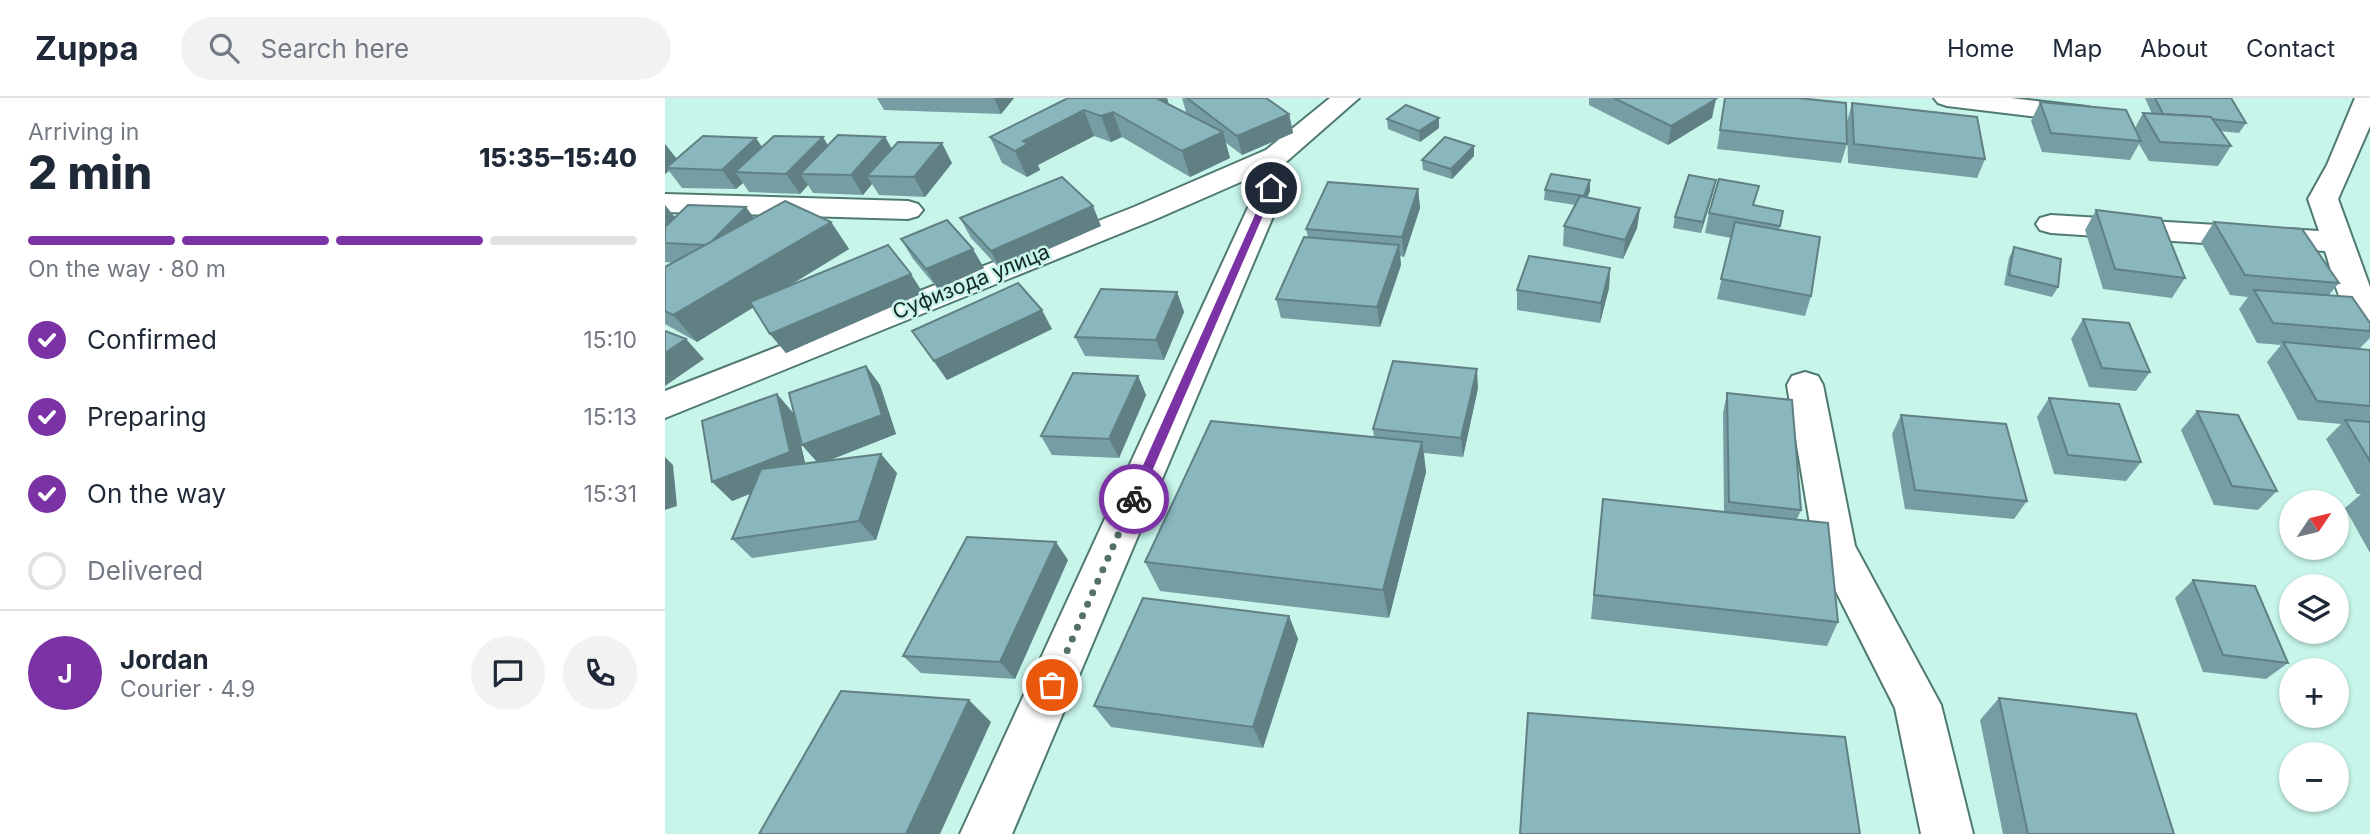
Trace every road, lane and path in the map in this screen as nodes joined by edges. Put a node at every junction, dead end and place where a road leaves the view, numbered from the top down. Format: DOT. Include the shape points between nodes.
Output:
graph roads {
  1 [pos="1346,98"];
  2 [pos="1947,98"];
  3 [pos="2368,98"];
  4 [pos="2088,115"];
  5 [pos="1273,172"];
  6 [pos="665,202"];
  7 [pos="908,210"];
  8 [pos="2052,224"];
  9 [pos="2338,242"];
  10 [pos="2370,319"];
  11 [pos="1805,385"];
  12 [pos="665,405"];
  13 [pos="986,834"];
  14 [pos="1947,834"];
  1 -- 5 [label="street"];
  2 -- 4 [label="street"];
  3 -- 9 [label="street" via="2323,199"];
  5 -- 12 [label="street, Суфизода улица" via="1145,213"];
  5 -- 13 [label="street"];
  6 -- 7 [label="street"];
  8 -- 9 [label="street"];
  9 -- 10 [label="street" via="2361,308"];
  11 -- 14 [label="street" via="1835,548 1918,705"];
}
